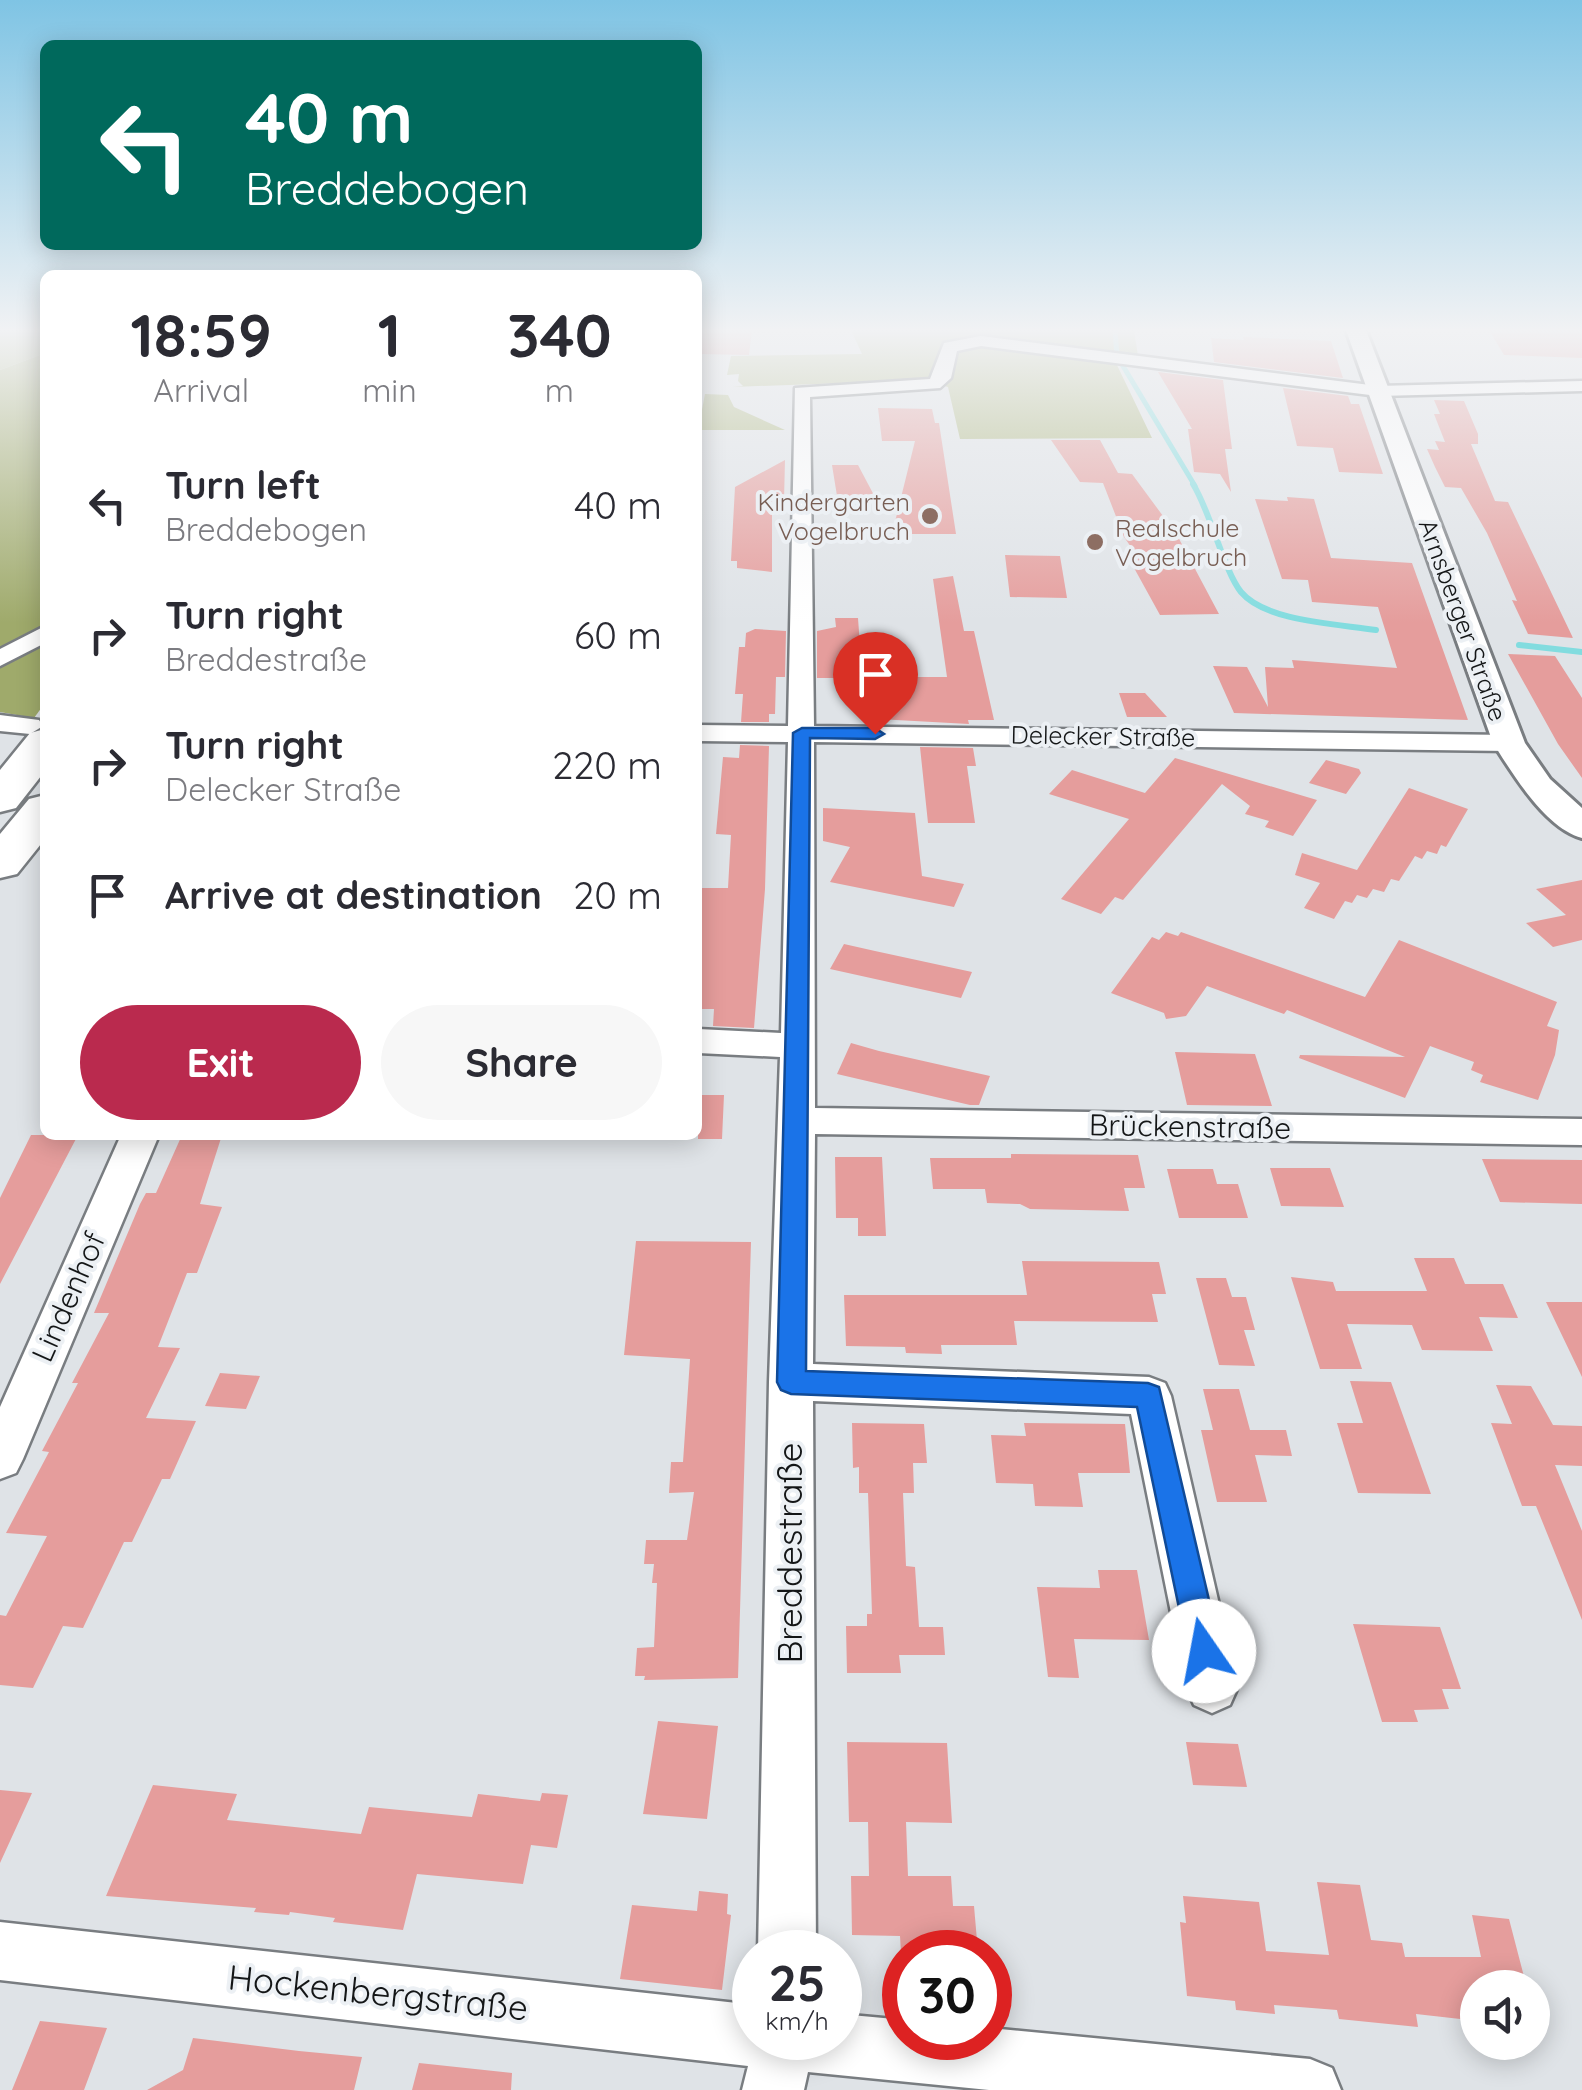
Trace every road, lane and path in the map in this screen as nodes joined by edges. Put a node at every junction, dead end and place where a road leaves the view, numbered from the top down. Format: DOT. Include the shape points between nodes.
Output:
graph roads {
  1 [pos="801,428"];
  2 [pos="1392,428"];
  3 [pos="40,636"];
  4 [pos="0,659"];
  5 [pos="0,723"];
  6 [pos="702,732"];
  7 [pos="802,733"];
  8 [pos="37,734"];
  9 [pos="1509,743"];
  10 [pos="0,798"];
  11 [pos="40,814"];
  12 [pos="1582,826"];
  13 [pos="0,864"];
  14 [pos="702,1042"];
  15 [pos="799,1046"];
  16 [pos="798,1122"];
  17 [pos="1582,1132"];
  18 [pos="138,1140"];
  19 [pos="791,1382"];
  20 [pos="0,1458"];
  21 [pos="1212,1686"];
  22 [pos="787,1930"];
  23 [pos="0,1951"];
  24 [pos="732,2043"];
  25 [pos="862,2055"];
  26 [pos="1310,2090"];
  1 -- 7 [label="street, Breddestraße"];
  2 -- 9 [label="street, Arnsberger Straße"];
  3 -- 4 [label="street"];
  5 -- 8 [label="street"];
  6 -- 7 [label="street, Delecker Straße"];
  7 -- 9 [label="street, Delecker Straße"];
  7 -- 15 [label="street, Breddestraße"];
  8 -- 10 [label="highway"];
  9 -- 12 [label="street, Arnsberger Straße" via="1538,786"];
  11 -- 13 [label="highway"];
  14 -- 15 [label="street"];
  15 -- 16 [label="street, Breddestraße"];
  16 -- 17 [label="street, Brückenstraße"];
  16 -- 19 [label="street, Breddestraße"];
  18 -- 20 [label="street, Lindenhof"];
  19 -- 21 [label="street" via="1148,1396"];
  19 -- 22 [label="street, Breddestraße"];
  23 -- 24 [label="street, Hockenbergstraße"];
  25 -- 26 [label="street, Hockenbergstraße"];
}
